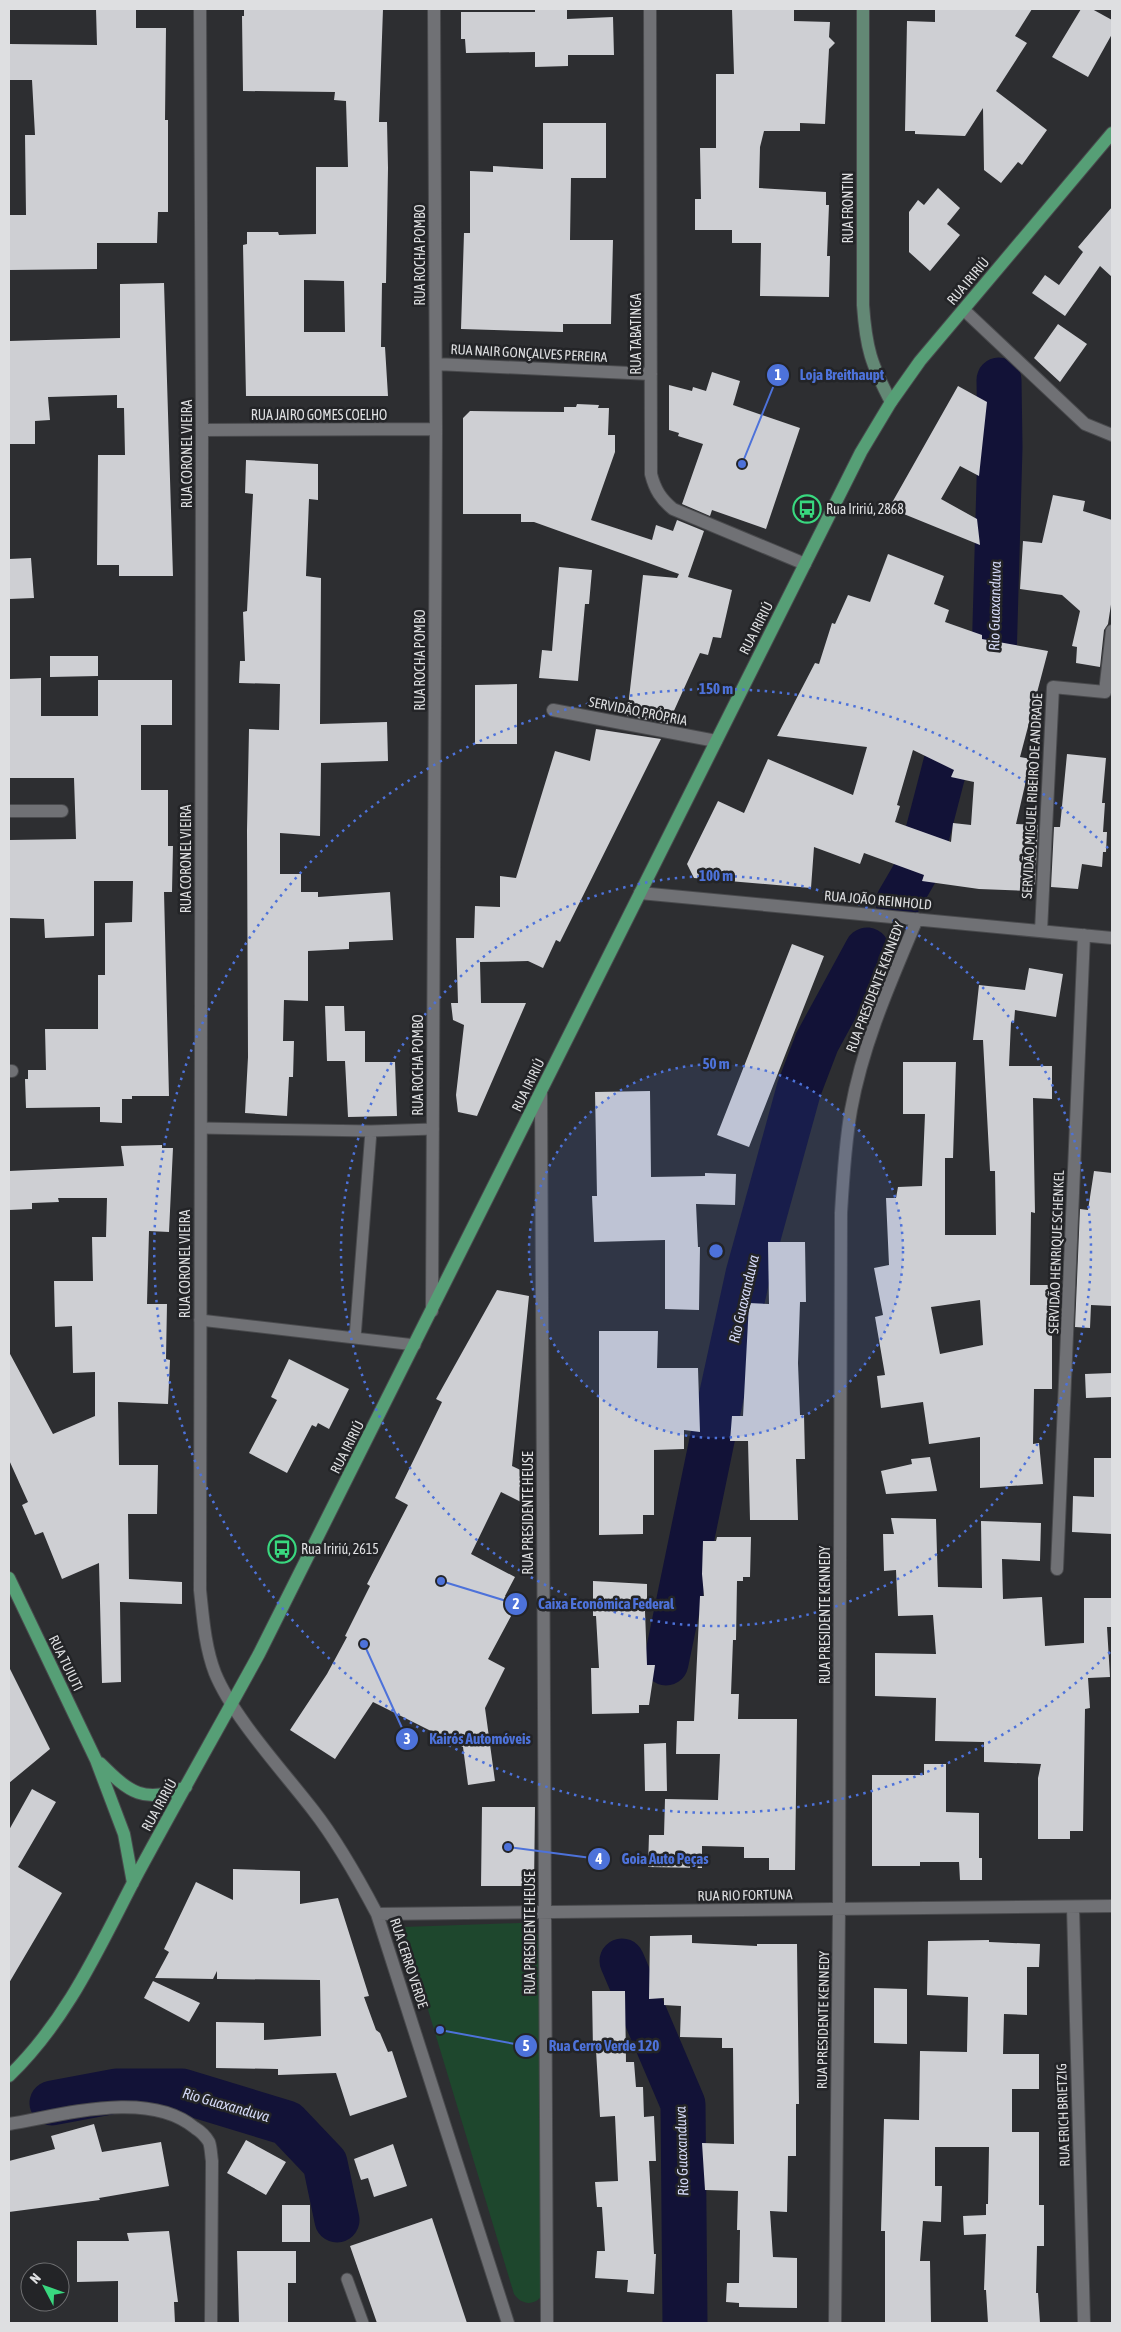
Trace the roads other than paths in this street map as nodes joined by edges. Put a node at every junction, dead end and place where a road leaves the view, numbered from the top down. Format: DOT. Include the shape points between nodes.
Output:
graph roads {
  1 [pos="200,9"];
  2 [pos="434,9"];
  3 [pos="650,9"];
  4 [pos="864,9"];
  5 [pos="1112,133"];
  6 [pos="964,310"];
  7 [pos="436,364"];
  8 [pos="651,374"];
  9 [pos="891,402"];
  10 [pos="436,429"];
  11 [pos="202,430"];
  12 [pos="1112,435"];
  13 [pos="805,564"];
  14 [pos="1112,631"];
  15 [pos="553,710"];
  16 [pos="716,741"];
  17 [pos="9,811"];
  18 [pos="62,811"];
  19 [pos="640,893"];
  20 [pos="917,919"];
  21 [pos="1041,931"];
  22 [pos="1084,935"];
  23 [pos="1112,938"];
  24 [pos="541,1092"];
  25 [pos="201,1128"];
  26 [pos="433,1129"];
  27 [pos="371,1131"];
  28 [pos="432,1311"];
  29 [pos="200,1320"];
  30 [pos="355,1338"];
  31 [pos="415,1345"];
  32 [pos="1058,1569"];
  33 [pos="9,1578"];
  34 [pos="232,1703"];
  35 [pos="96,1760"];
  36 [pos="186,1787"];
  37 [pos="133,1883"];
  38 [pos="1112,1906"];
  39 [pos="1073,1907"];
  40 [pos="839,1909"];
  41 [pos="545,1912"];
  42 [pos="377,1914"];
  43 [pos="9,2076"];
  44 [pos="9,2124"];
  45 [pos="347,2279"];
  46 [pos="211,2323"];
  47 [pos="363,2323"];
  48 [pos="508,2323"];
  49 [pos="547,2323"];
  50 [pos="835,2323"];
  51 [pos="1084,2323"];
  1 -- 11 [label="street, RUA CORONEL VIEIRA"];
  2 -- 7 [label="street, RUA ROCHA POMBO"];
  3 -- 8 [label="street, RUA TABATINGA"];
  4 -- 9 [label="street, RUA FRONTIN" via="863,305 866,341 875,371"];
  5 -- 6 [label="main road, RUA IRIRIÚ"];
  6 -- 9 [label="main road, RUA IRIRIÚ" via="920,361"];
  6 -- 12 [label="street" via="1085,424"];
  7 -- 8 [label="street, RUA NAIR GONÇALVES PEREIRA"];
  7 -- 10 [label="street, RUA ROCHA POMBO"];
  8 -- 13 [label="street, RUA TABATINGA" via="651,474 662,500 688,517"];
  9 -- 13 [label="main road, RUA IRIRIÚ"];
  10 -- 11 [label="street, RUA JAIRO GOMES COELHO"];
  10 -- 26 [label="street, RUA ROCHA POMBO"];
  11 -- 25 [label="street, RUA CORONEL VIEIRA"];
  13 -- 16 [label="main road, RUA IRIRIÚ"];
  14 -- 21 [label="street, SERVIDÃO MIGUEL RIBEIRO DE ANDRADE" via="1105,692 1052,687"];
  15 -- 16 [label="street, SERVIDÃO PRÓPRIA"];
  16 -- 19 [label="main road, RUA IRIRIÚ"];
  17 -- 18 [label="street"];
  19 -- 20 [label="street, RUA JOÃO REINHOLD"];
  19 -- 24 [label="main road, RUA IRIRIÚ"];
  20 -- 21 [label="street, RUA JOÃO REINHOLD"];
  20 -- 40 [label="street, RUA PRESIDENTE KENNEDY" via="874,1023 861,1066 845,1158 841,1213"];
  21 -- 22 [label="street, RUA JOÃO REINHOLD"];
  22 -- 23 [label="street, RUA JOÃO REINHOLD"];
  22 -- 32 [label="street, SERVIDÃO HENRIQUE SCHENKEL"];
  24 -- 28 [label="main road, RUA IRIRIÚ"];
  24 -- 41 [label="street, RUA PRESIDENTE HEUSE"];
  25 -- 27 [label="lane"];
  25 -- 29 [label="street, RUA CORONEL VIEIRA"];
  26 -- 27 [label="lane"];
  26 -- 28 [label="street, RUA ROCHA POMBO"];
  27 -- 30 [label="lane"];
  28 -- 31 [label="main road, RUA IRIRIÚ"];
  29 -- 30 [label="lane"];
  29 -- 34 [label="street, RUA CORONEL VIEIRA" via="200,1590 215,1673"];
  30 -- 31 [label="lane"];
  31 -- 34 [label="main road, RUA IRIRIÚ"];
  33 -- 35 [label="main road, RUA TUIUTI"];
  34 -- 36 [label="main road, RUA IRIRIÚ"];
  34 -- 42 [label="street, RUA CERRO VERDE" via="315,1812 351,1865"];
  35 -- 36 [label="main road, RUA TUIUTI" via="123,1786 142,1795 170,1794"];
  35 -- 37 [label="main road, RUA TUIUTI" via="124,1834"];
  36 -- 37 [label="main road, RUA IRIRIÚ"];
  37 -- 43 [label="main road, RUA IRIRIÚ" via="72,1998 53,2026"];
  38 -- 39 [label="street, RUA RIO FORTUNA"];
  39 -- 40 [label="street, RUA RIO FORTUNA"];
  39 -- 51 [label="street, RUA ERICH BRIETZIG"];
  40 -- 41 [label="street, RUA RIO FORTUNA"];
  40 -- 50 [label="street, RUA PRESIDENTE KENNEDY"];
  41 -- 42 [label="street, RUA RIO FORTUNA"];
  41 -- 49 [label="street, RUA PRESIDENTE HEUSE"];
  42 -- 48 [label="street, RUA CERRO VERDE"];
  44 -- 46 [label="street" via="129,2107 170,2114 199,2130 209,2142 212,2161"];
  45 -- 47 [label="lane"];
}
